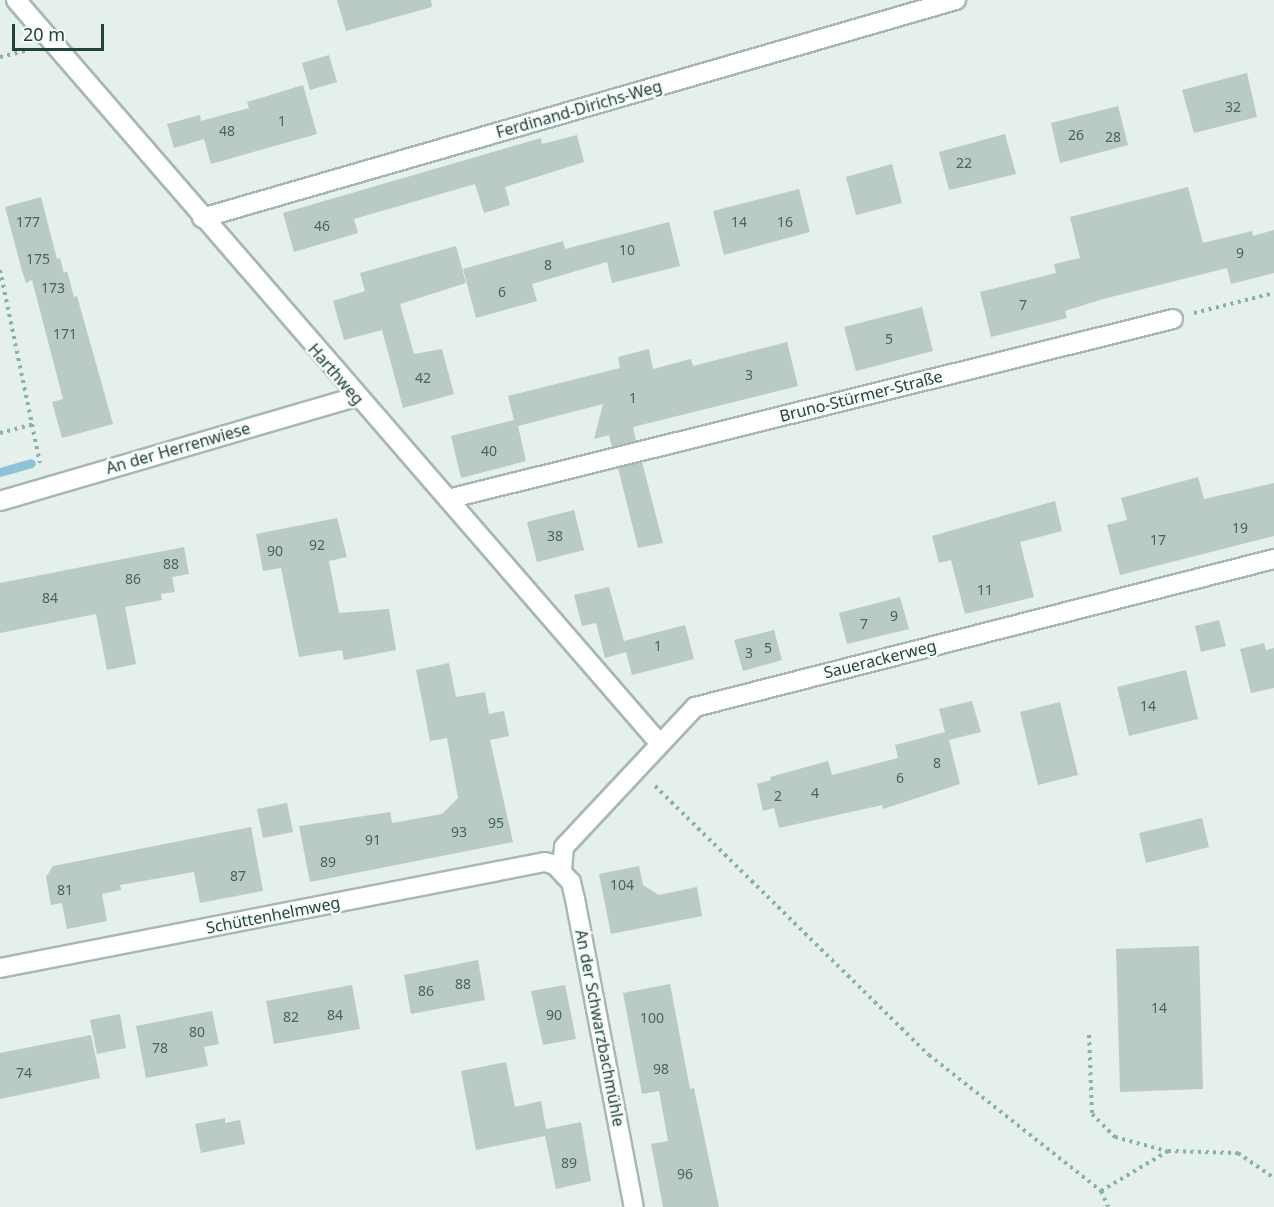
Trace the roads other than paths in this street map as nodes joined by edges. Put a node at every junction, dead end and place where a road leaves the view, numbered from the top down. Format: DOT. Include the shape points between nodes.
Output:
graph roads {
  1 [pos="16,0"];
  2 [pos="956,0"];
  3 [pos="202,218"];
  4 [pos="1173,319"];
  5 [pos="356,397"];
  6 [pos="448,499"];
  7 [pos="0,501"];
  8 [pos="1274,559"];
  9 [pos="660,744"];
  10 [pos="554,866"];
  11 [pos="0,968"];
  12 [pos="634,1207"];
  1 -- 3 [label="street, Harthweg"];
  2 -- 3 [label="street, Ferdinand-Dirichs-Weg"];
  3 -- 5 [label="street, Harthweg"];
  4 -- 6 [label="street, Bruno-Stürmer-Straße"];
  5 -- 6 [label="street, Harthweg"];
  5 -- 7 [label="street, An der Herrenwiese"];
  6 -- 9 [label="street, Harthweg"];
  8 -- 9 [label="street, Sauerackerweg" via="695,706"];
  9 -- 10 [label="street, Sauerackerweg" via="564,847"];
  10 -- 11 [label="street, Schüttenhelmweg"];
  10 -- 12 [label="street, An der Schwarzbachmühle" via="571,882 575,899"];
}
